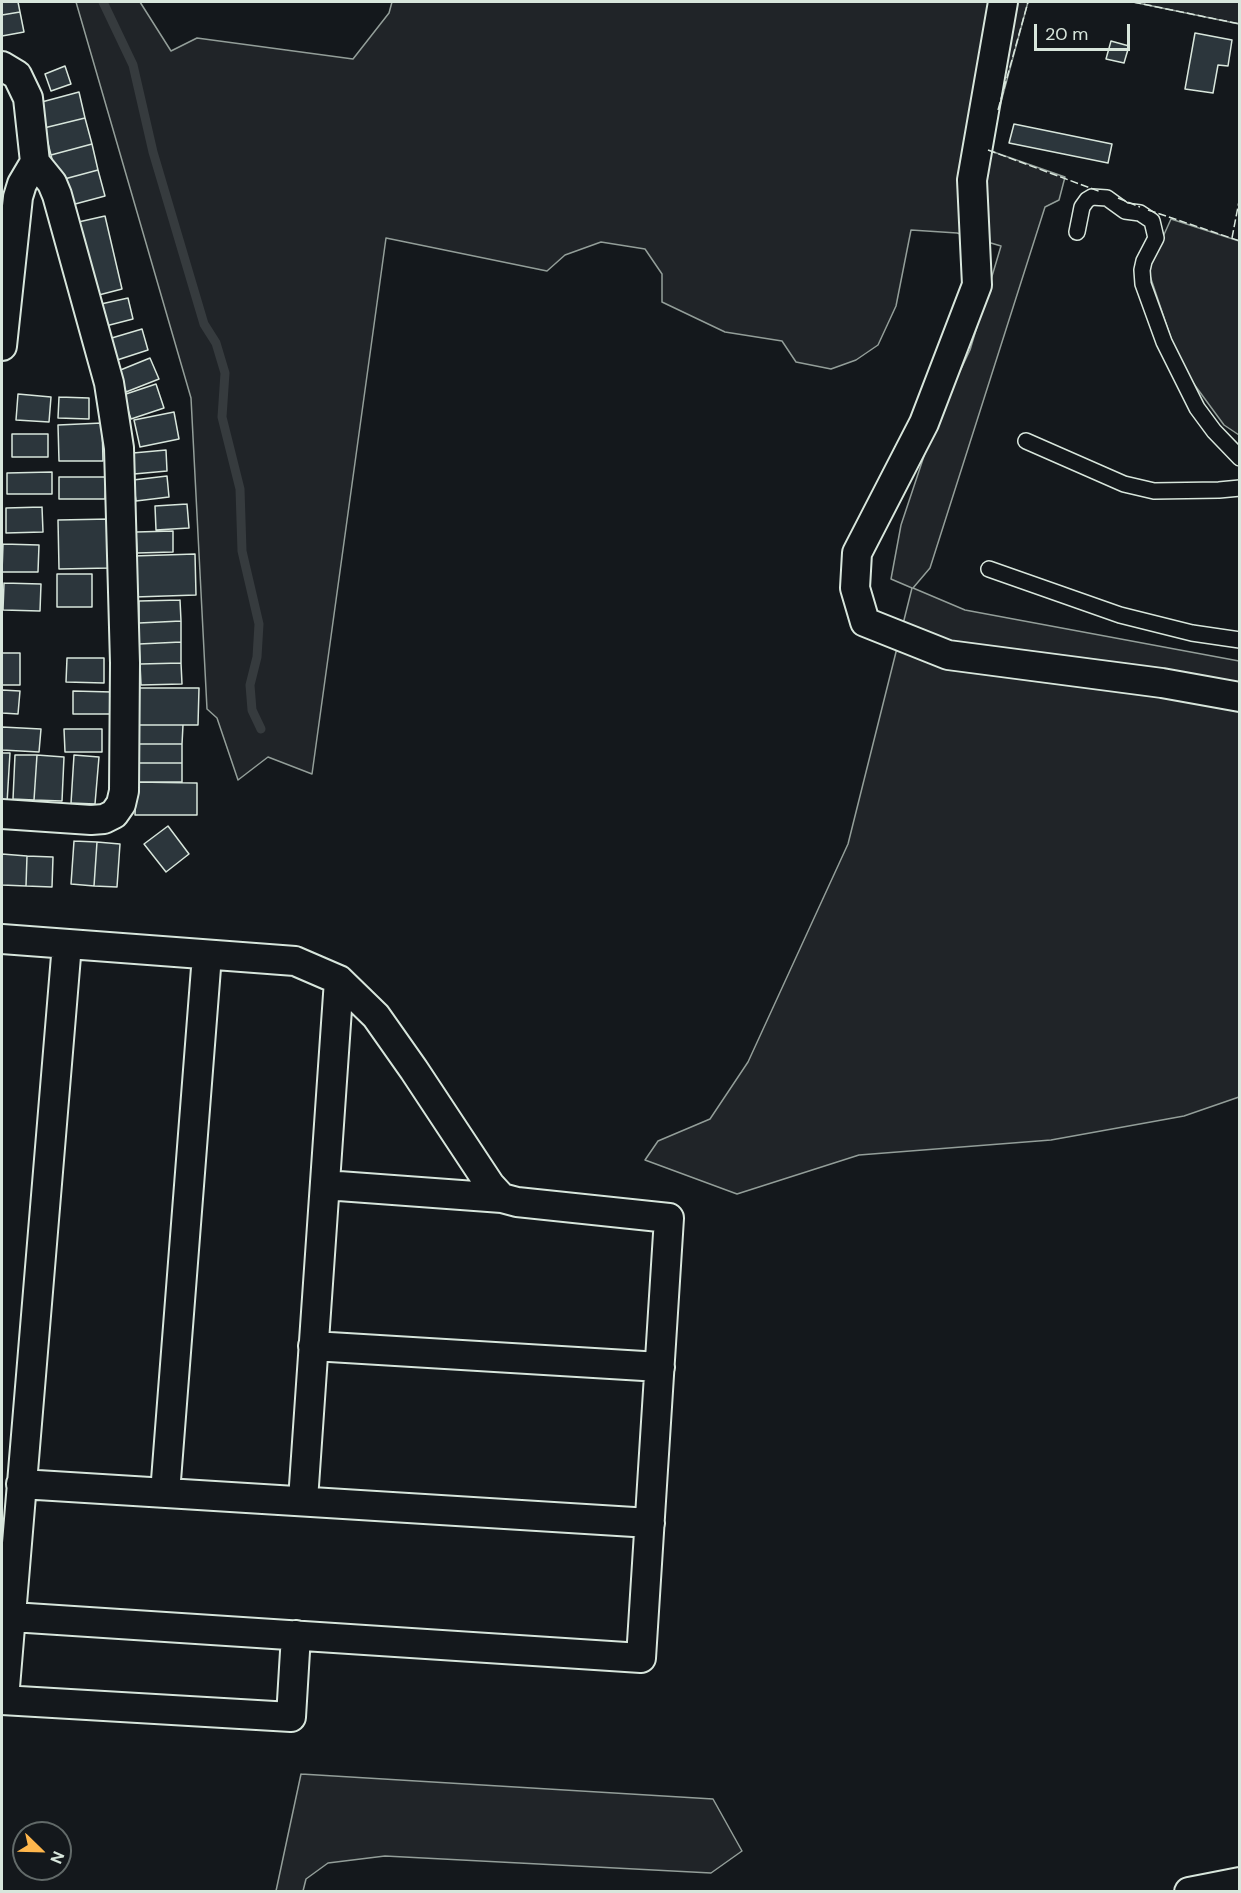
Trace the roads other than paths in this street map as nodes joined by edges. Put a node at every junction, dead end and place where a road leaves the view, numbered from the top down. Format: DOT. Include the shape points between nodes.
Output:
graph roads {
  1 [pos="1003,2"];
  2 [pos="2,66"];
  3 [pos="35,162"];
  4 [pos="1077,232"];
  5 [pos="2,346"];
  6 [pos="1026,441"];
  7 [pos="1239,458"];
  8 [pos="1239,488"];
  9 [pos="988,569"];
  10 [pos="1239,640"];
  11 [pos="1239,697"];
  12 [pos="2,814"];
  13 [pos="2,939"];
  14 [pos="67,944"];
  15 [pos="207,955"];
  16 [pos="339,980"];
  17 [pos="324,1185"];
  18 [pos="502,1198"];
  19 [pos="313,1346"];
  20 [pos="660,1367"];
  21 [pos="21,1484"];
  22 [pos="165,1492"];
  23 [pos="303,1500"];
  24 [pos="650,1523"];
  25 [pos="12,1617"];
  26 [pos="296,1635"];
  27 [pos="3,1699"];
  28 [pos="1239,1882"];
  29 [pos="1189,1892"];
  1 -- 11 [label="street" via="972,180 977,285 924,423 857,553 855,588 865,622 948,654"];
  2 -- 3 [label="street" via="17,75 28,98"];
  3 -- 5 [label="street" via="18,197"];
  3 -- 12 [label="street" via="57,195 109,383 119,448 125,609 124,791 114,814 104,819"];
  4 -- 7 [label="lane" via="1082,207 1092,197 1107,198 1125,211 1140,213 1152,221 1156,238 1144,261 1143,285 1164,342 1197,408"];
  6 -- 8 [label="lane" via="1124,484 1154,491"];
  9 -- 10 [label="lane" via="1120,615"];
  13 -- 14 [label="street"];
  14 -- 15 [label="street"];
  14 -- 21 [label="street"];
  15 -- 16 [label="street" via="295,961"];
  15 -- 22 [label="street"];
  16 -- 17 [label="street"];
  16 -- 18 [label="street" via="376,1017"];
  17 -- 18 [label="street"];
  17 -- 19 [label="street"];
  18 -- 20 [label="street" via="669,1218"];
  19 -- 20 [label="street"];
  19 -- 23 [label="street"];
  20 -- 24 [label="street"];
  21 -- 22 [label="street"];
  21 -- 25 [label="street"];
  22 -- 23 [label="street"];
  23 -- 24 [label="street"];
  24 -- 26 [label="street" via="641,1658"];
  25 -- 26 [label="street"];
  25 -- 27 [label="street"];
  26 -- 27 [label="street" via="291,1717"];
  28 -- 29 [label="street"];
}
